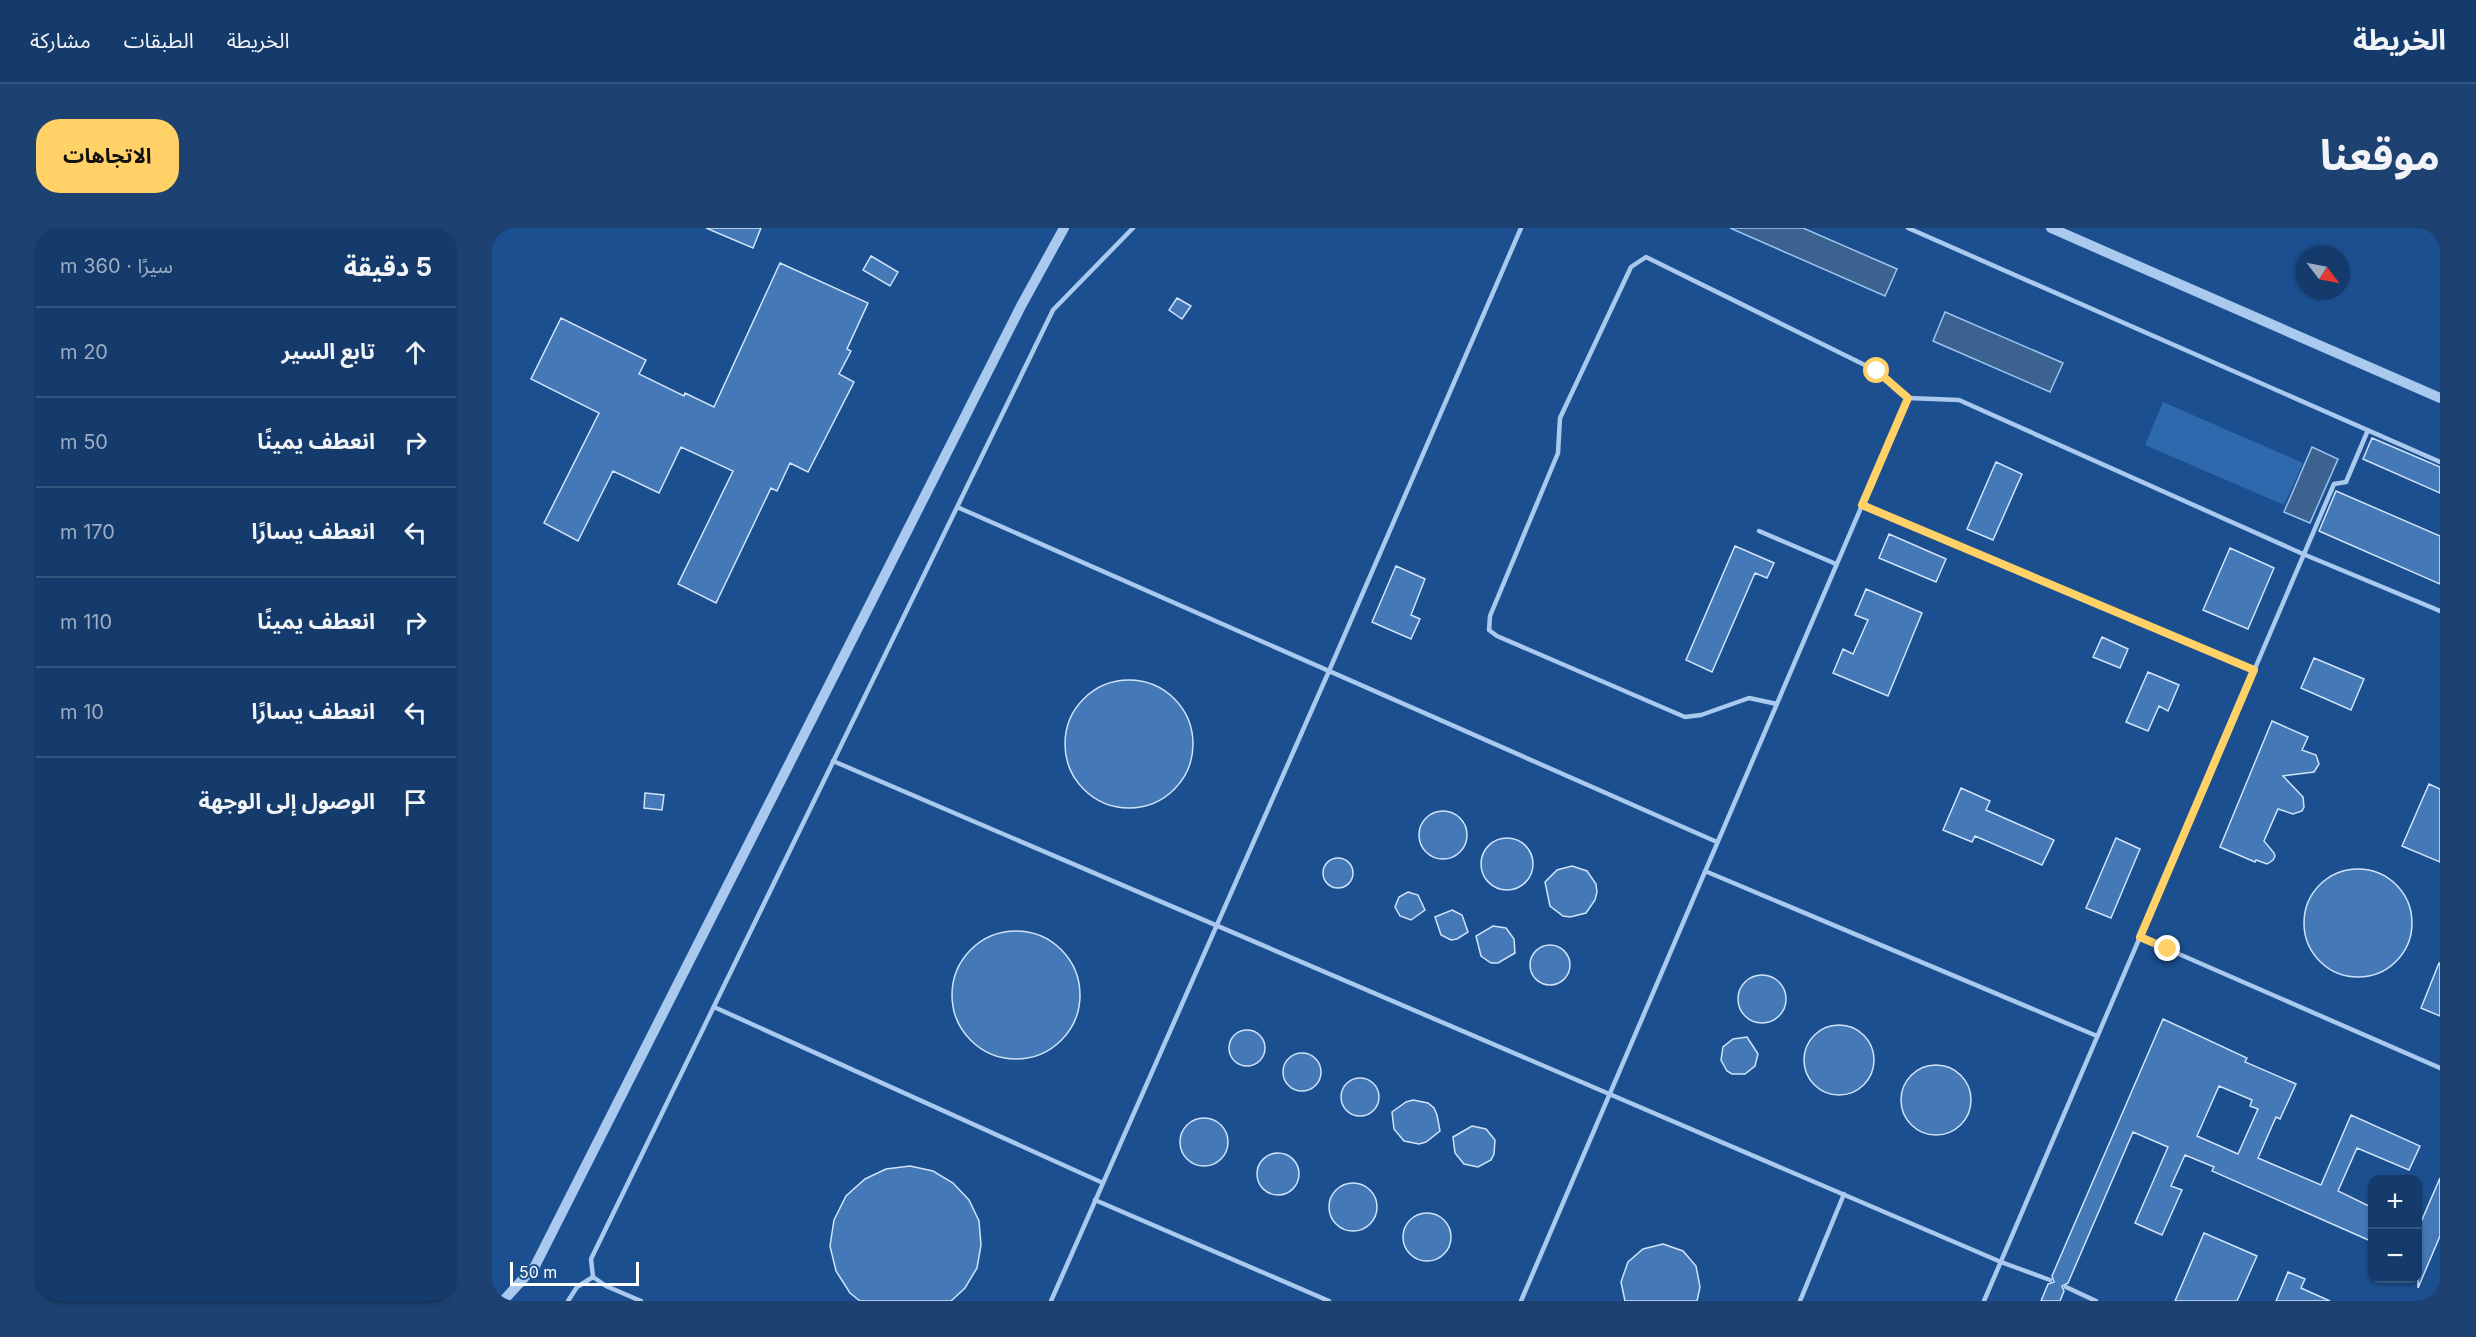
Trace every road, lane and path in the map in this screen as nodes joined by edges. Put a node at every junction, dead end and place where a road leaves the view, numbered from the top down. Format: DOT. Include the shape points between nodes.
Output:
graph roads {
  1 [pos="1064,228"];
  2 [pos="1133,228"];
  3 [pos="1521,228"];
  4 [pos="1908,228"];
  5 [pos="2051,228"];
  6 [pos="1908,398"];
  7 [pos="2440,398"];
  8 [pos="2368,430"];
  9 [pos="2440,462"];
  10 [pos="1862,505"];
  11 [pos="957,507"];
  12 [pos="1760,531"];
  13 [pos="2303,554"];
  14 [pos="1836,564"];
  15 [pos="2440,611"];
  16 [pos="2254,670"];
  17 [pos="1329,671"];
  18 [pos="1777,704"];
  19 [pos="833,761"];
  20 [pos="1718,842"];
  21 [pos="1705,871"];
  22 [pos="1217,926"];
  23 [pos="2140,937"];
  24 [pos="714,1007"];
  25 [pos="2097,1036"];
  26 [pos="2440,1068"];
  27 [pos="1610,1094"];
  28 [pos="1103,1183"];
  29 [pos="1844,1194"];
  30 [pos="1095,1200"];
  31 [pos="2001,1262"];
  32 [pos="593,1277"];
  33 [pos="2050,1280"];
  34 [pos="2066,1287"];
  35 [pos="502,1301"];
  36 [pos="568,1301"];
  37 [pos="641,1301"];
  38 [pos="1051,1301"];
  39 [pos="1329,1301"];
  40 [pos="1521,1301"];
  41 [pos="1800,1301"];
  42 [pos="1984,1301"];
  43 [pos="2096,1301"];
  1 -- 35 [label="street" via="536,1266"];
  2 -- 11 [label="lane" via="1053,310"];
  3 -- 17 [label="lane"];
  4 -- 8 [label="lane"];
  5 -- 7 [label="street"];
  6 -- 10 [label="lane"];
  6 -- 13 [label="lane" via="1959,400"];
  6 -- 18 [label="lane" via="1877,371 1646,257 1631,267 1560,418 1558,453 1490,616 1489,630 1685,717 1749,698"];
  8 -- 9 [label="lane"];
  8 -- 13 [label="lane" via="2346,482 2334,484"];
  10 -- 14 [label="lane"];
  10 -- 16 [label="lane"];
  11 -- 17 [label="lane"];
  11 -- 19 [label="lane"];
  12 -- 14 [label="lane"];
  13 -- 15 [label="lane"];
  13 -- 16 [label="lane"];
  14 -- 18 [label="lane"];
  16 -- 23 [label="lane"];
  17 -- 20 [label="lane"];
  17 -- 22 [label="lane"];
  18 -- 20 [label="lane"];
  19 -- 22 [label="lane"];
  19 -- 24 [label="lane"];
  20 -- 21 [label="lane"];
  21 -- 25 [label="lane"];
  21 -- 27 [label="lane"];
  22 -- 27 [label="lane"];
  22 -- 28 [label="lane"];
  23 -- 25 [label="lane"];
  23 -- 26 [label="lane"];
  24 -- 28 [label="lane"];
  24 -- 32 [label="lane" via="591,1260"];
  25 -- 31 [label="lane"];
  27 -- 29 [label="lane"];
  27 -- 40 [label="lane"];
  28 -- 30 [label="lane"];
  29 -- 31 [label="lane"];
  29 -- 41 [label="lane"];
  30 -- 38 [label="lane"];
  30 -- 39 [label="lane"];
  31 -- 33 [label="lane"];
  31 -- 42 [label="lane"];
  32 -- 36 [label="lane" via="577,1287"];
  32 -- 37 [label="lane"];
  34 -- 43 [label="lane"];
}
